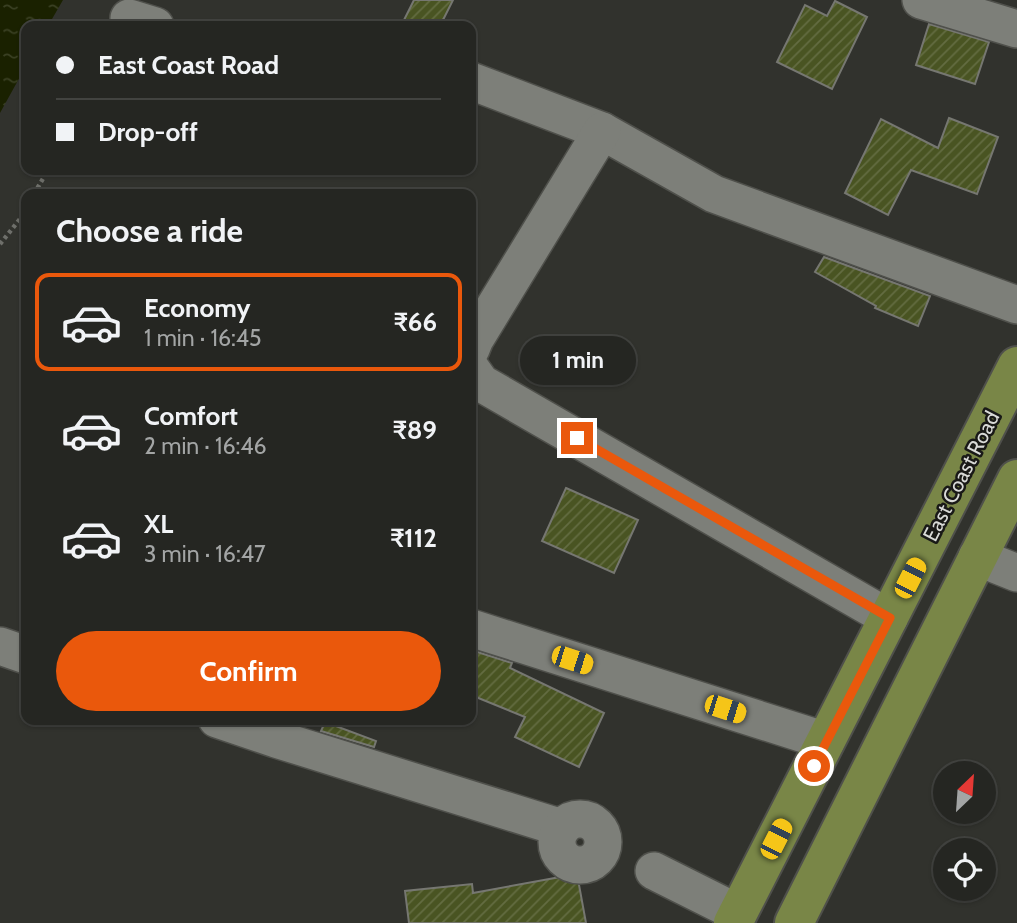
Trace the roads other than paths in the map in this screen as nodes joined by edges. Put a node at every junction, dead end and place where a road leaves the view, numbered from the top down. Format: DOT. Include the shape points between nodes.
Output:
graph roads {
  1 [pos="921,0"];
  2 [pos="1017,29"];
  3 [pos="476,83"];
  4 [pos="603,131"];
  5 [pos="1017,305"];
  6 [pos="476,337"];
  7 [pos="1017,366"];
  8 [pos="476,376"];
  9 [pos="1017,479"];
  10 [pos="977,557"];
  11 [pos="1017,573"];
  12 [pos="890,618"];
  13 [pos="476,630"];
  14 [pos="0,646"];
  15 [pos="21,653"];
  16 [pos="235,725"];
  17 [pos="827,741"];
  18 [pos="736,918"];
  19 [pos="794,923"];
  1 -- 2 [label="street"];
  3 -- 4 [label="street"];
  4 -- 5 [label="street" via="714,194"];
  4 -- 6 [label="street"];
  7 -- 12 [label="main road, East Coast Road"];
  8 -- 12 [label="street" via="481,383"];
  9 -- 10 [label="main road"];
  10 -- 11 [label="street"];
  10 -- 19 [label="main road"];
  12 -- 17 [label="main road, East Coast Road"];
  13 -- 17 [label="street"];
  14 -- 15 [label="street"];
  16 -- 18 [label="street" via="562,828 570,821 590,822 630,860"];
  17 -- 18 [label="main road, East Coast Road"];
}
